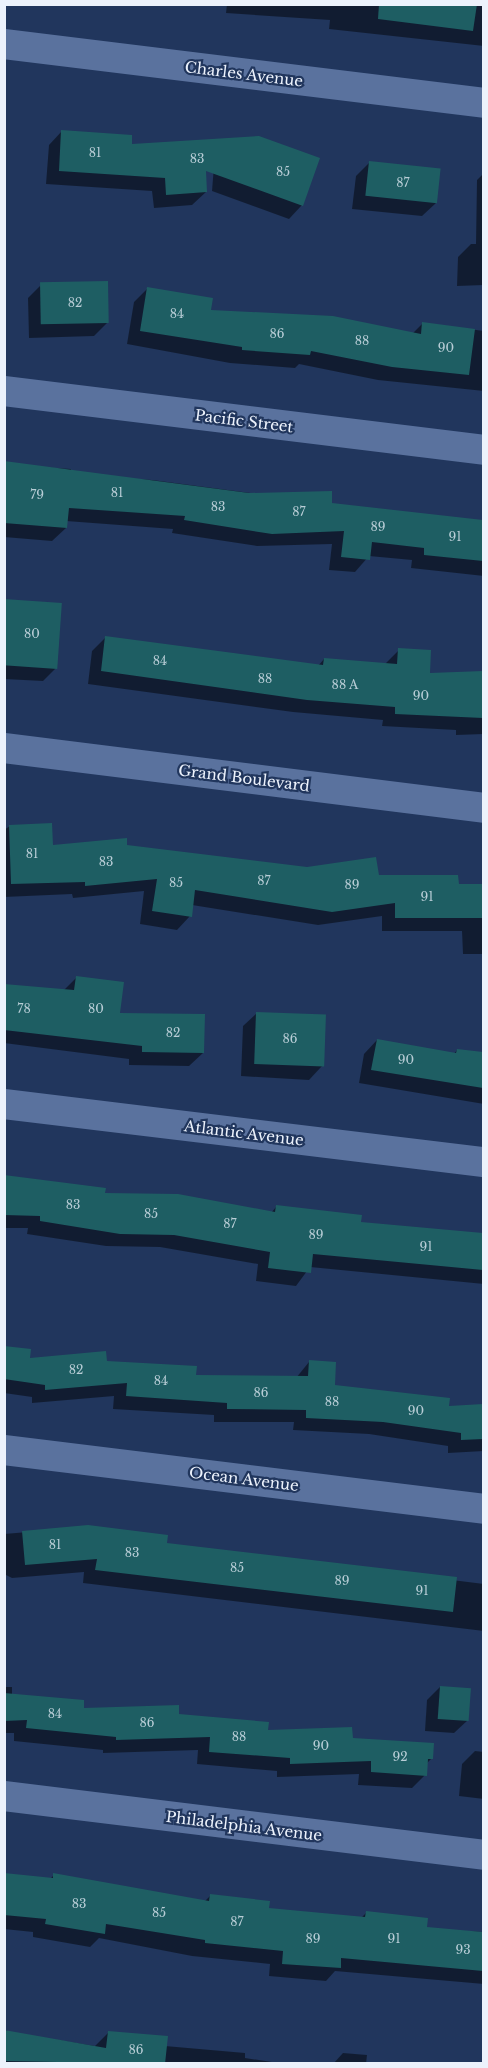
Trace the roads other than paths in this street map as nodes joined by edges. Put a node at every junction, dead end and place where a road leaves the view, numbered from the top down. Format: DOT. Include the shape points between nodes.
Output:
graph roads {
  1 [pos="4,44"];
  2 [pos="483,103"];
  3 [pos="4,392"];
  4 [pos="483,450"];
  5 [pos="4,748"];
  6 [pos="483,808"];
  7 [pos="4,1104"];
  8 [pos="483,1162"];
  9 [pos="4,1450"];
  10 [pos="483,1509"];
  11 [pos="4,1797"];
  12 [pos="483,1854"];
  1 -- 2 [label="street, Charles Avenue"];
  3 -- 4 [label="street, Pacific Street"];
  5 -- 6 [label="street, Grand Boulevard"];
  7 -- 8 [label="street, Atlantic Avenue"];
  9 -- 10 [label="street, Ocean Avenue"];
  11 -- 12 [label="street, Philadelphia Avenue"];
}
